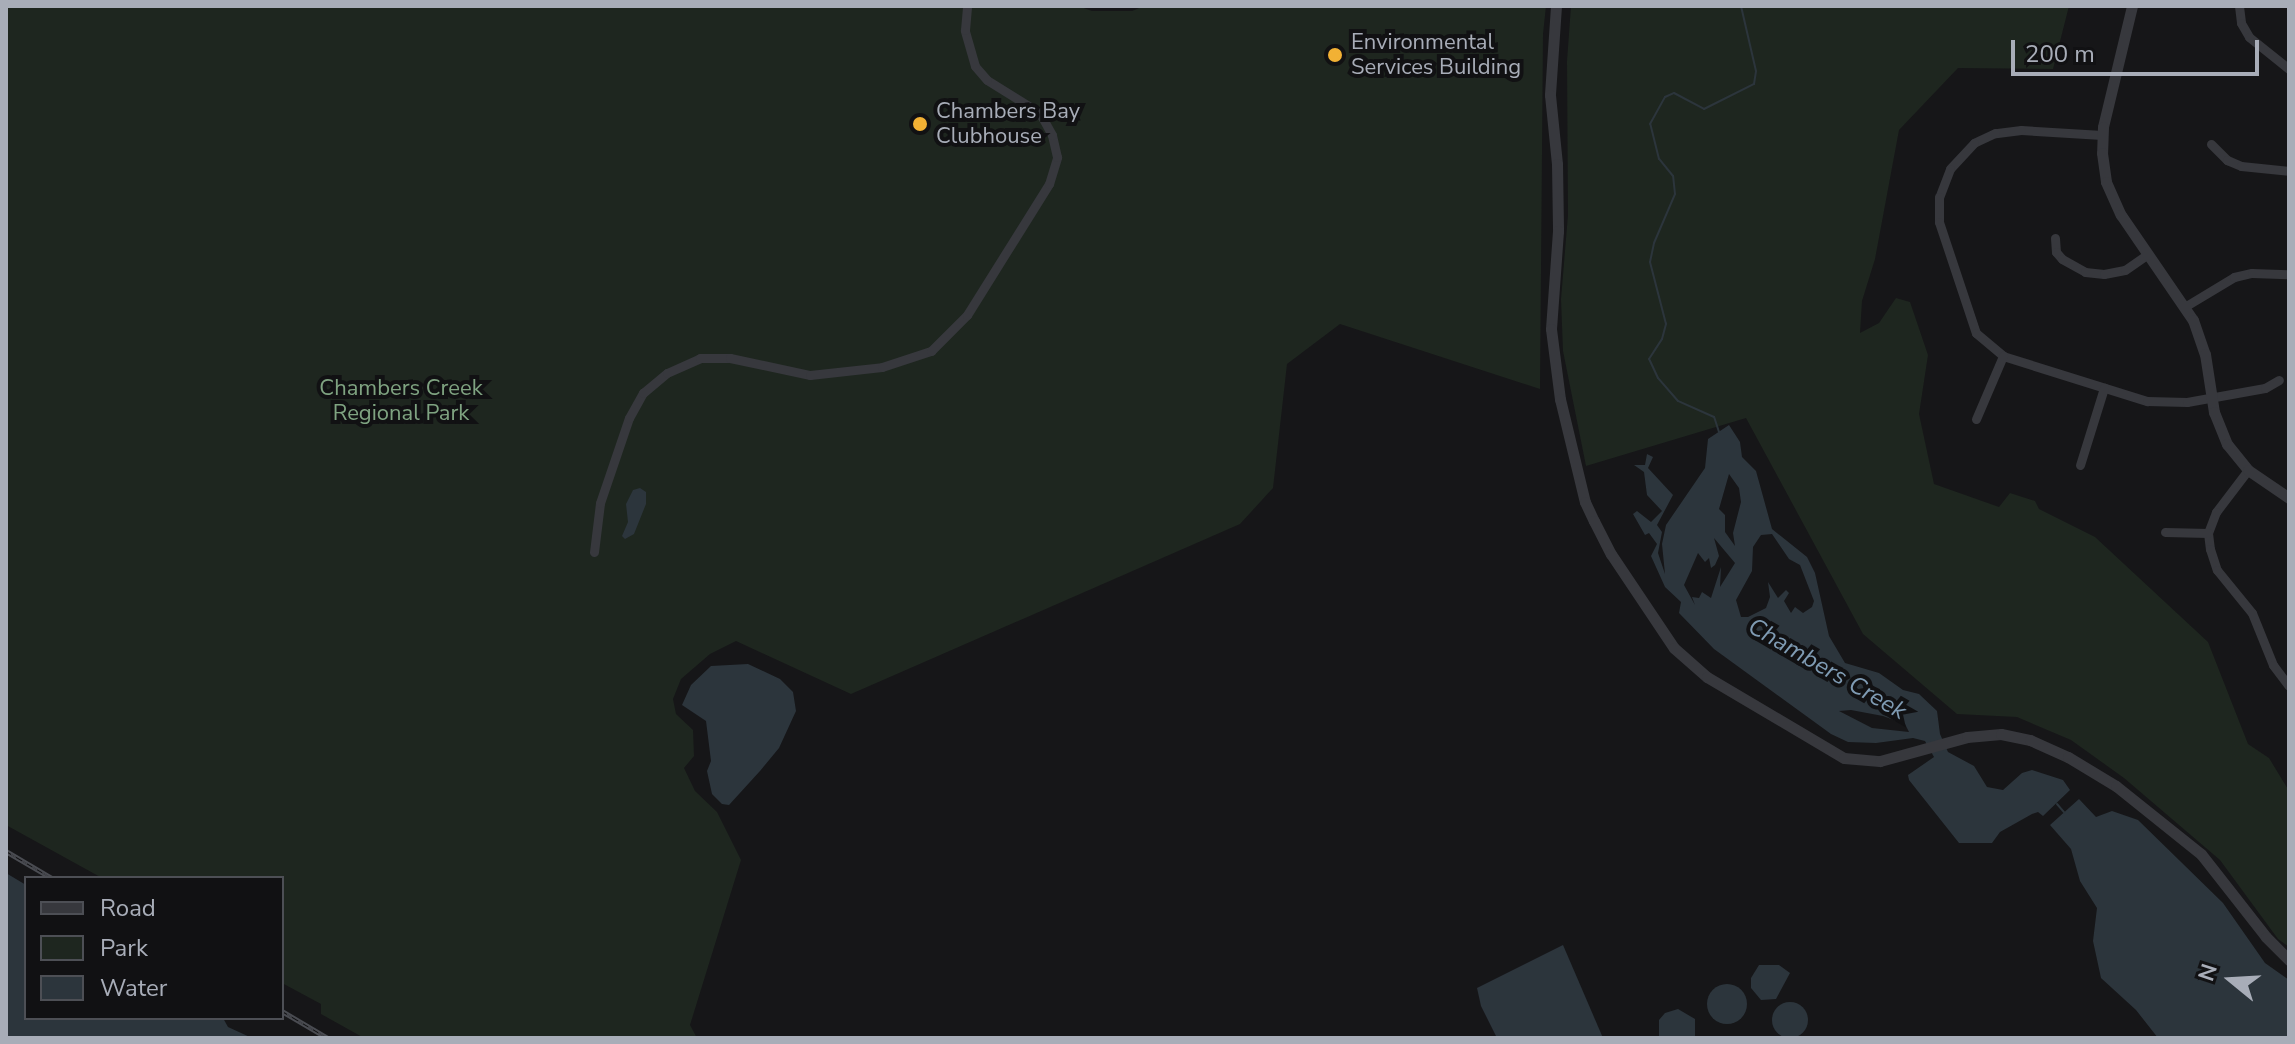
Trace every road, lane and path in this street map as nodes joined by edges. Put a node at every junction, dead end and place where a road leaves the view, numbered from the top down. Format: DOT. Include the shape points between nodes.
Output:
graph roads {
  1 [pos="1556,6"];
  2 [pos="2132,6"];
  3 [pos="2239,6"];
  4 [pos="968,7"];
  5 [pos="2289,69"];
  6 [pos="2102,135"];
  7 [pos="2211,144"];
  8 [pos="2289,171"];
  9 [pos="2055,238"];
  10 [pos="2148,254"];
  11 [pos="2289,274"];
  12 [pos="2186,306"];
  13 [pos="2003,356"];
  14 [pos="2279,380"];
  15 [pos="2104,388"];
  16 [pos="2212,397"];
  17 [pos="1976,419"];
  18 [pos="2080,465"];
  19 [pos="2248,470"];
  20 [pos="2289,498"];
  21 [pos="2165,532"];
  22 [pos="2208,533"];
  23 [pos="594,552"];
  24 [pos="2263,609"];
  25 [pos="2252,613"];
  26 [pos="2289,686"];
  27 [pos="2289,960"];
  1 -- 27 [label="street" via="1550,95 1558,231 1551,329 1560,399 1582,487 1602,538 1674,648 1707,677 1844,758 1880,761 1986,734 2020,737 2068,757 2116,786 2201,854"];
  2 -- 6 [label="street"];
  3 -- 5 [label="street" via="2249,37"];
  4 -- 23 [label="street" via="965,30 975,66 987,80 1040,113 1057,157 1049,184 967,315 931,351 882,367 810,375 730,358 700,358 667,373 643,393 629,418 600,503"];
  6 -- 10 [label="street" via="2112,199"];
  6 -- 13 [label="street" via="1995,133 1962,153 1946,176 1938,212 1941,234 1976,333"];
  7 -- 8 [label="street" via="2241,166"];
  9 -- 10 [label="street" via="2062,259 2085,272 2125,270"];
  10 -- 12 [label="street"];
  11 -- 12 [label="street" via="2234,277"];
  12 -- 16 [label="street" via="2200,336"];
  13 -- 15 [label="street"];
  13 -- 17 [label="street"];
  14 -- 16 [label="street" via="2265,388"];
  15 -- 16 [label="street" via="2164,403"];
  15 -- 18 [label="street"];
  16 -- 19 [label="street" via="2227,444"];
  19 -- 20 [label="street"];
  19 -- 22 [label="street" via="2222,502"];
  21 -- 22 [label="street"];
  22 -- 25 [label="street" via="2217,570"];
  24 -- 25 [label="street"];
  25 -- 26 [label="street" via="2273,665"];
}
